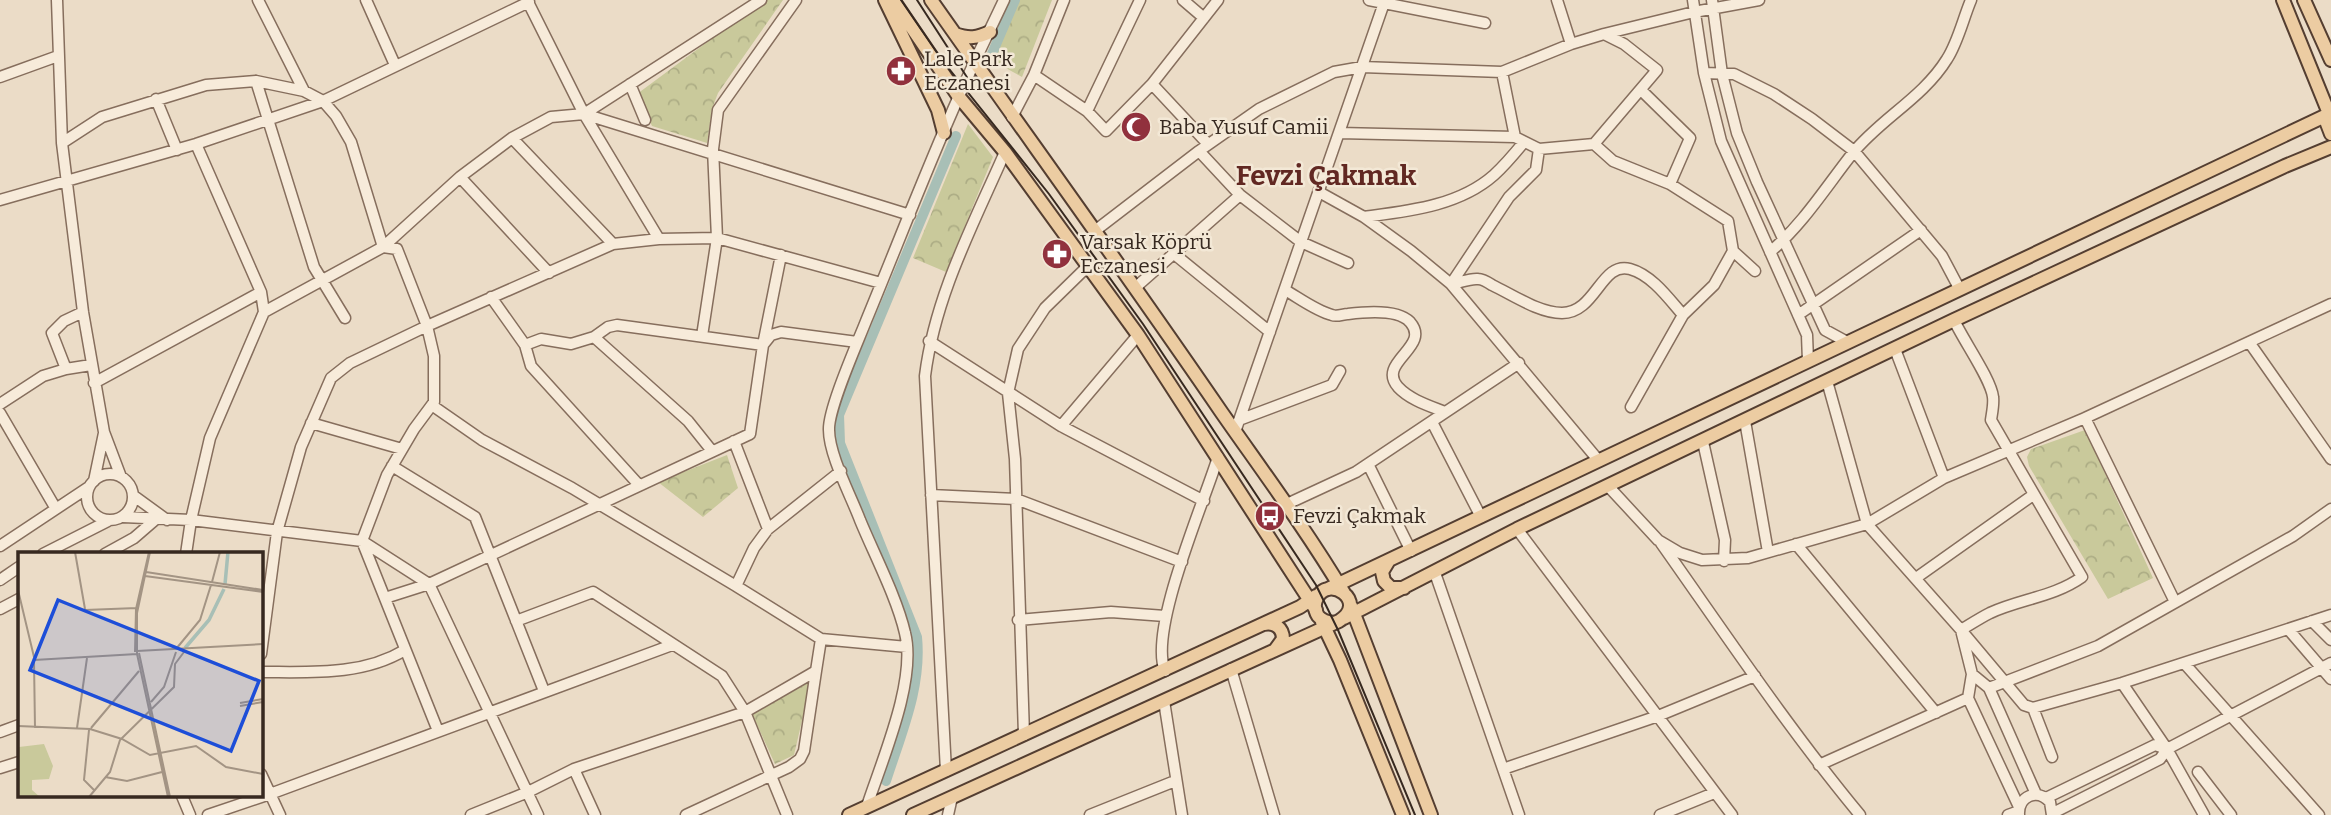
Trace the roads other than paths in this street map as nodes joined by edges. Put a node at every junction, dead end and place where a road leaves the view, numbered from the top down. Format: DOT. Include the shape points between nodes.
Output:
graph roads {
  1 [pos="57,0"];
  2 [pos="258,0"];
  3 [pos="761,0"];
  4 [pos="796,0"];
  5 [pos="886,0"];
  6 [pos="893,0"];
  7 [pos="931,0"];
  8 [pos="1004,0"];
  9 [pos="1064,0"];
  10 [pos="1140,0"];
  11 [pos="1183,0"];
  12 [pos="1219,0"];
  13 [pos="1369,0"];
  14 [pos="1557,0"];
  15 [pos="1693,0"];
  16 [pos="1759,0"];
  17 [pos="1971,0"];
  18 [pos="2283,0"];
  19 [pos="2304,0"];
  20 [pos="369,1"];
  21 [pos="528,1"];
  22 [pos="1385,1"];
  23 [pos="1713,4"];
  24 [pos="1694,12"];
  25 [pos="1204,18"];
  26 [pos="1485,23"];
  27 [pos="990,32"];
  28 [pos="955,34"];
  29 [pos="1604,34"];
  30 [pos="1571,44"];
  31 [pos="58,56"];
  32 [pos="2331,60"];
  33 [pos="976,64"];
  34 [pos="395,65"];
  35 [pos="1362,67"];
  36 [pos="1502,72"];
  37 [pos="1704,73"];
  38 [pos="1722,74"];
  39 [pos="1034,75"];
  40 [pos="0,77"];
  41 [pos="256,81"];
  42 [pos="630,84"];
  43 [pos="1152,84"];
  44 [pos="1641,90"];
  45 [pos="304,91"];
  46 [pos="959,97"];
  47 [pos="156,99"];
  48 [pos="323,102"];
  49 [pos="2329,110"];
  50 [pos="1087,111"];
  51 [pos="584,114"];
  52 [pos="1012,117"];
  53 [pos="268,120"];
  54 [pos="645,120"];
  55 [pos="944,133"];
  56 [pos="1339,134"];
  57 [pos="2331,134"];
  58 [pos="512,138"];
  59 [pos="1520,140"];
  60 [pos="62,143"];
  61 [pos="196,144"];
  62 [pos="1208,144"];
  63 [pos="1594,145"];
  64 [pos="2331,147"];
  65 [pos="1539,149"];
  66 [pos="177,150"];
  67 [pos="1199,151"];
  68 [pos="1854,151"];
  69 [pos="1005,152"];
  70 [pos="714,153"];
  71 [pos="460,177"];
  72 [pos="66,181"];
  73 [pos="1670,184"];
  74 [pos="1319,192"];
  75 [pos="1240,195"];
  76 [pos="0,200"];
  77 [pos="910,215"];
  78 [pos="1364,217"];
  79 [pos="1096,230"];
  80 [pos="1921,230"];
  81 [pos="717,238"];
  82 [pos="659,239"];
  83 [pos="1784,241"];
  84 [pos="1301,242"];
  85 [pos="613,243"];
  86 [pos="383,247"];
  87 [pos="1733,251"];
  88 [pos="1770,252"];
  89 [pos="1173,253"];
  90 [pos="781,255"];
  91 [pos="1348,263"];
  92 [pos="1088,265"];
  93 [pos="1755,271"];
  94 [pos="549,273"];
  95 [pos="321,279"];
  96 [pos="881,284"];
  97 [pos="1451,284"];
  98 [pos="1136,287"];
  99 [pos="1959,288"];
  100 [pos="1285,290"];
  101 [pos="261,292"];
  102 [pos="491,297"];
  103 [pos="2331,304"];
  104 [pos="1814,306"];
  105 [pos="83,312"];
  106 [pos="264,313"];
  107 [pos="1683,315"];
  108 [pos="1798,315"];
  109 [pos="345,318"];
  110 [pos="1954,320"];
  111 [pos="427,326"];
  112 [pos="1270,332"];
  113 [pos="1138,335"];
  114 [pos="702,336"];
  115 [pos="594,337"];
  116 [pos="929,341"];
  117 [pos="857,342"];
  118 [pos="1847,342"];
  119 [pos="2249,342"];
  120 [pos="526,345"];
  121 [pos="763,345"];
  122 [pos="1895,349"];
  123 [pos="1808,360"];
  124 [pos="1519,362"];
  125 [pos="91,365"];
  126 [pos="66,369"];
  127 [pos="1340,371"];
  128 [pos="1827,381"];
  129 [pos="94,383"];
  130 [pos="1009,393"];
  131 [pos="0,404"];
  132 [pos="433,406"];
  133 [pos="1631,407"];
  134 [pos="1445,412"];
  135 [pos="0,413"];
  136 [pos="2085,418"];
  137 [pos="1745,421"];
  138 [pos="1432,422"];
  139 [pos="311,423"];
  140 [pos="1061,426"];
  141 [pos="1237,426"];
  142 [pos="104,432"];
  143 [pos="734,441"];
  144 [pos="1703,442"];
  145 [pos="402,449"];
  146 [pos="712,451"];
  147 [pos="2008,452"];
  148 [pos="1219,457"];
  149 [pos="2331,459"];
  150 [pos="1599,461"];
  151 [pos="1368,464"];
  152 [pos="392,466"];
  153 [pos="841,471"];
  154 [pos="121,477"];
  155 [pos="1944,478"];
  156 [pos="91,484"];
  157 [pos="639,485"];
  158 [pos="1608,486"];
  159 [pos="931,495"];
  160 [pos="2033,495"];
  161 [pos="134,496"];
  162 [pos="1016,499"];
  163 [pos="1204,501"];
  164 [pos="1287,504"];
  165 [pos="597,505"];
  166 [pos="56,509"];
  167 [pos="2331,509"];
  168 [pos="123,516"];
  169 [pos="1481,517"];
  170 [pos="156,519"];
  171 [pos="167,520"];
  172 [pos="191,520"];
  173 [pos="108,521"];
  174 [pos="1867,524"];
  175 [pos="1517,529"];
  176 [pos="768,530"];
  177 [pos="277,531"];
  178 [pos="1658,540"];
  179 [pos="362,541"];
  180 [pos="1796,544"];
  181 [pos="0,546"];
  182 [pos="1411,551"];
  183 [pos="47,552"];
  184 [pos="110,552"];
  185 [pos="186,552"];
  186 [pos="1768,552"];
  187 [pos="491,555"];
  188 [pos="1392,561"];
  189 [pos="1724,561"];
  190 [pos="1182,562"];
  191 [pos="18,568"];
  192 [pos="1435,573"];
  193 [pos="1916,578"];
  194 [pos="0,580"];
  195 [pos="429,584"];
  196 [pos="736,586"];
  197 [pos="1405,588"];
  198 [pos="385,598"];
  199 [pos="18,600"];
  200 [pos="2175,602"];
  201 [pos="1332,606"];
  202 [pos="0,609"];
  203 [pos="2331,615"];
  204 [pos="1165,616"];
  205 [pos="1018,620"];
  206 [pos="516,621"];
  207 [pos="2312,621"];
  208 [pos="1264,624"];
  209 [pos="2288,629"];
  210 [pos="1961,630"];
  211 [pos="821,639"];
  212 [pos="2331,640"];
  213 [pos="672,645"];
  214 [pos="262,646"];
  215 [pos="907,647"];
  216 [pos="405,650"];
  217 [pos="1275,651"];
  218 [pos="2184,663"];
  219 [pos="2326,666"];
  220 [pos="1231,670"];
  221 [pos="816,671"];
  222 [pos="1165,671"];
  223 [pos="262,673"];
  224 [pos="1972,674"];
  225 [pos="1755,676"];
  226 [pos="2331,678"];
  227 [pos="2005,682"];
  228 [pos="2122,682"];
  229 [pos="1989,688"];
  230 [pos="544,691"];
  231 [pos="1968,698"];
  232 [pos="1164,701"];
  233 [pos="2033,708"];
  234 [pos="490,711"];
  235 [pos="745,712"];
  236 [pos="1936,713"];
  237 [pos="1658,716"];
  238 [pos="2231,716"];
  239 [pos="18,725"];
  240 [pos="438,731"];
  241 [pos="0,732"];
  242 [pos="1024,735"];
  243 [pos="2167,749"];
  244 [pos="2052,758"];
  245 [pos="18,762"];
  246 [pos="1819,765"];
  247 [pos="0,768"];
  248 [pos="573,769"];
  249 [pos="1503,769"];
  250 [pos="946,771"];
  251 [pos="2198,772"];
  252 [pos="262,776"];
  253 [pos="769,776"];
  254 [pos="1175,781"];
  255 [pos="528,792"];
  256 [pos="1714,793"];
  257 [pos="270,794"];
  258 [pos="2036,794"];
  259 [pos="262,797"];
  260 [pos="952,797"];
  261 [pos="183,798"];
  262 [pos="258,798"];
  263 [pos="2046,798"];
  264 [pos="934,810"];
  265 [pos="866,811"];
  266 [pos="2019,811"];
  267 [pos="2053,814"];
  268 [pos="190,815"];
  269 [pos="208,815"];
  270 [pos="280,815"];
  271 [pos="471,815"];
  272 [pos="538,815"];
  273 [pos="595,815"];
  274 [pos="686,815"];
  275 [pos="787,815"];
  276 [pos="849,815"];
  277 [pos="913,815"];
  278 [pos="948,815"];
  279 [pos="1090,815"];
  280 [pos="1182,815"];
  281 [pos="1274,815"];
  282 [pos="1403,815"];
  283 [pos="1431,815"];
  284 [pos="1519,815"];
  285 [pos="1660,815"];
  286 [pos="1732,815"];
  287 [pos="1860,815"];
  288 [pos="2008,815"];
  289 [pos="2204,815"];
  290 [pos="2231,815"];
  291 [pos="2319,815"];
  1 -- 31 [label="street"];
  2 -- 45 [label="street"];
  3 -- 42 [label="street"];
  4 -- 70 [label="street" via="718,110"];
  5 -- 55 [label="main road" via="938,110"];
  6 -- 46 [label="main road"];
  7 -- 28 [label="main road"];
  8 -- 27 [label="street"];
  9 -- 39 [label="street"];
  10 -- 50 [label="street"];
  11 -- 25 [label="street"];
  12 -- 25 [label="street"];
  13 -- 22 [label="street"];
  14 -- 30 [label="street"];
  15 -- 24 [label="street"];
  16 -- 23 [label="street"];
  17 -- 68 [label="street" via="1947,59 1919,92"];
  18 -- 49 [label="main road"];
  19 -- 32 [label="main road"];
  20 -- 34 [label="street"];
  21 -- 34 [label="street"];
  21 -- 51 [label="street"];
  22 -- 26 [label="street"];
  22 -- 35 [label="street"];
  23 -- 24 [label="street"];
  23 -- 38 [label="street"];
  24 -- 29 [label="street"];
  24 -- 37 [label="street"];
  25 -- 43 [label="street"];
  27 -- 28 [label="main road" via="978,38"];
  27 -- 33 [label="street"];
  28 -- 33 [label="main road"];
  29 -- 30 [label="street"];
  29 -- 44 [label="street" via="1657,70"];
  30 -- 36 [label="street"];
  31 -- 40 [label="street"];
  31 -- 60 [label="street"];
  33 -- 46 [label="street"];
  33 -- 52 [label="main road"];
  34 -- 48 [label="street"];
  35 -- 36 [label="street"];
  35 -- 56 [label="street"];
  35 -- 62 [label="street" via="1334,72 1259,109"];
  36 -- 59 [label="street"];
  37 -- 38 [label="street"];
  37 -- 88 [label="street" via="1721,141"];
  38 -- 68 [label="street" via="1734,74 1774,94"];
  38 -- 83 [label="street" via="1737,133"];
  39 -- 50 [label="street"];
  39 -- 52 [label="street"];
  41 -- 45 [label="street"];
  41 -- 47 [label="street" via="206,85"];
  41 -- 53 [label="street"];
  42 -- 51 [label="street"];
  42 -- 54 [label="street"];
  43 -- 50 [label="street" via="1106,131"];
  43 -- 62 [label="street"];
  44 -- 63 [label="street"];
  44 -- 73 [label="street" via="1690,138"];
  45 -- 48 [label="street"];
  46 -- 55 [label="street"];
  46 -- 69 [label="main road"];
  47 -- 60 [label="street" via="102,117"];
  47 -- 66 [label="street"];
  48 -- 53 [label="street"];
  48 -- 86 [label="street" via="351,142"];
  49 -- 57 [label="main road"];
  49 -- 99 [label="main road"];
  51 -- 58 [label="street" via="551,117"];
  51 -- 70 [label="street"];
  51 -- 82 [label="street"];
  52 -- 79 [label="main road"];
  53 -- 61 [label="street"];
  53 -- 95 [label="street"];
  55 -- 77 [label="street"];
  56 -- 59 [label="street"];
  56 -- 74 [label="street"];
  58 -- 71 [label="street"];
  58 -- 85 [label="street"];
  59 -- 65 [label="street"];
  59 -- 78 [label="street" via="1494,175 1472,190 1447,202"];
  60 -- 72 [label="street"];
  61 -- 66 [label="street"];
  61 -- 101 [label="street"];
  62 -- 67 [label="street"];
  63 -- 65 [label="street"];
  63 -- 73 [label="street" via="1613,161"];
  64 -- 110 [label="main road"];
  65 -- 97 [label="street" via="1536,170 1509,197"];
  66 -- 72 [label="street"];
  67 -- 75 [label="street"];
  67 -- 79 [label="street"];
  68 -- 80 [label="street"];
  68 -- 83 [label="street"];
  69 -- 92 [label="main road"];
  69 -- 116 [label="street" via="945,288"];
  70 -- 77 [label="street"];
  70 -- 81 [label="street"];
  71 -- 86 [label="street"];
  71 -- 94 [label="street"];
  72 -- 76 [label="street"];
  72 -- 105 [label="street"];
  73 -- 87 [label="street" via="1728,221"];
  74 -- 78 [label="street"];
  74 -- 84 [label="street"];
  75 -- 84 [label="street"];
  75 -- 89 [label="street"];
  77 -- 96 [label="street"];
  78 -- 97 [label="street"];
  79 -- 98 [label="main road"];
  80 -- 99 [label="street"];
  80 -- 104 [label="street"];
  81 -- 82 [label="street"];
  81 -- 90 [label="street"];
  81 -- 114 [label="street"];
  82 -- 85 [label="street"];
  83 -- 88 [label="street"];
  83 -- 104 [label="street"];
  84 -- 91 [label="street"];
  84 -- 100 [label="street"];
  85 -- 94 [label="street"];
  86 -- 95 [label="street"];
  86 -- 111 [label="street" via="397,249"];
  87 -- 93 [label="street"];
  87 -- 107 [label="street" via="1714,285"];
  88 -- 108 [label="street"];
  89 -- 98 [label="street"];
  89 -- 112 [label="street"];
  90 -- 96 [label="street"];
  90 -- 121 [label="street"];
  92 -- 113 [label="main road"];
  92 -- 130 [label="street" via="1045,308 1018,349"];
  94 -- 102 [label="street"];
  95 -- 106 [label="street"];
  95 -- 109 [label="street"];
  96 -- 117 [label="street"];
  97 -- 107 [label="street" via="1478,278 1546,310 1564,313 1586,304 1605,278 1627,268 1664,292"];
  97 -- 124 [label="street"];
  98 -- 141 [label="main road"];
  99 -- 118 [label="main road"];
  100 -- 112 [label="street"];
  100 -- 134 [label="street" via="1334,316 1401,316 1411,323 1414,341 1395,365 1396,383 1417,400"];
  101 -- 106 [label="street"];
  101 -- 129 [label="street"];
  102 -- 111 [label="street"];
  102 -- 120 [label="street"];
  103 -- 119 [label="street"];
  104 -- 108 [label="street"];
  104 -- 118 [label="street" via="1825,330"];
  105 -- 125 [label="street"];
  105 -- 126 [label="street" via="52,333"];
  106 -- 172 [label="street" via="210,438"];
  107 -- 133 [label="street"];
  108 -- 123 [label="street" via="1807,335"];
  110 -- 122 [label="main road"];
  110 -- 147 [label="street" via="1993,396 1991,420"];
  111 -- 132 [label="street" via="434,356"];
  111 -- 139 [label="street" via="350,363 331,378"];
  112 -- 141 [label="street"];
  113 -- 140 [label="street"];
  113 -- 148 [label="main road"];
  114 -- 115 [label="street" via="617,325"];
  114 -- 121 [label="street"];
  115 -- 120 [label="street" via="571,344 541,339"];
  115 -- 146 [label="street" via="688,421"];
  116 -- 130 [label="street"];
  116 -- 159 [label="street" via="925,376"];
  117 -- 121 [label="street" via="781,332"];
  117 -- 153 [label="street" via="828,429"];
  118 -- 123 [label="main road"];
  119 -- 136 [label="street"];
  119 -- 149 [label="street"];
  120 -- 157 [label="street" via="531,366"];
  121 -- 143 [label="street" via="750,434"];
  122 -- 128 [label="main road"];
  122 -- 155 [label="street"];
  123 -- 150 [label="main road"];
  124 -- 134 [label="street"];
  124 -- 150 [label="street"];
  125 -- 126 [label="street"];
  125 -- 129 [label="street"];
  126 -- 131 [label="street" via="43,376"];
  127 -- 141 [label="street" via="1332,385"];
  128 -- 137 [label="main road"];
  128 -- 174 [label="street"];
  129 -- 142 [label="street"];
  130 -- 140 [label="street"];
  130 -- 162 [label="street"];
  132 -- 145 [label="street"];
  132 -- 165 [label="street" via="482,440"];
  134 -- 138 [label="street"];
  135 -- 166 [label="street"];
  136 -- 147 [label="street"];
  136 -- 200 [label="street"];
  137 -- 144 [label="main road"];
  137 -- 186 [label="street"];
  138 -- 151 [label="street"];
  138 -- 169 [label="street"];
  139 -- 145 [label="street"];
  139 -- 177 [label="street"];
  140 -- 163 [label="street"];
  141 -- 164 [label="main road"];
  142 -- 154 [label="street"];
  142 -- 156 [label="street"];
  143 -- 146 [label="street"];
  143 -- 176 [label="street"];
  144 -- 158 [label="main road"];
  144 -- 189 [label="street" via="1725,540"];
  145 -- 152 [label="street"];
  146 -- 157 [label="street"];
  147 -- 155 [label="street"];
  147 -- 160 [label="street"];
  148 -- 163 [label="street"];
  148 -- 201 [label="main road"];
  150 -- 169 [label="main road"];
  151 -- 164 [label="street"];
  151 -- 182 [label="street"];
  152 -- 179 [label="street"];
  152 -- 187 [label="street" via="475,517"];
  153 -- 176 [label="street"];
  153 -- 215 [label="street" via="901,620"];
  154 -- 156 [label="street" via="107,474"];
  154 -- 161 [label="street"];
  155 -- 174 [label="street"];
  156 -- 166 [label="street"];
  156 -- 173 [label="street" via="89,508"];
  157 -- 165 [label="street"];
  158 -- 175 [label="main road"];
  158 -- 178 [label="street"];
  159 -- 162 [label="street"];
  159 -- 250 [label="street"];
  160 -- 193 [label="street"];
  160 -- 210 [label="street" via="2082,577 2036,599 1991,613"];
  161 -- 168 [label="street"];
  161 -- 171 [label="street"];
  162 -- 190 [label="street"];
  162 -- 205 [label="street"];
  163 -- 190 [label="street"];
  164 -- 201 [label="main road"];
  165 -- 187 [label="street"];
  165 -- 196 [label="street"];
  166 -- 181 [label="street"];
  167 -- 200 [label="street" via="2293,536"];
  168 -- 170 [label="street"];
  168 -- 173 [label="street"];
  169 -- 182 [label="main road"];
  170 -- 171 [label="street"];
  170 -- 184 [label="street"];
  171 -- 172 [label="street"];
  172 -- 177 [label="street"];
  172 -- 185 [label="street"];
  173 -- 183 [label="street"];
  174 -- 180 [label="street"];
  174 -- 193 [label="street"];
  175 -- 192 [label="main road"];
  175 -- 237 [label="street"];
  176 -- 196 [label="street"];
  177 -- 179 [label="street"];
  177 -- 214 [label="street"];
  178 -- 189 [label="street" via="1680,553"];
  178 -- 225 [label="street"];
  179 -- 195 [label="street"];
  179 -- 198 [label="street"];
  180 -- 186 [label="street"];
  180 -- 236 [label="street"];
  182 -- 188 [label="main road"];
  186 -- 189 [label="street"];
  187 -- 195 [label="street"];
  187 -- 206 [label="street"];
  188 -- 197 [label="main road" via="1384,567 1384,582 1396,590"];
  188 -- 201 [label="main road"];
  190 -- 204 [label="street"];
  191 -- 194 [label="street"];
  192 -- 197 [label="main road"];
  192 -- 249 [label="street"];
  193 -- 210 [label="street"];
  195 -- 198 [label="street"];
  195 -- 234 [label="street"];
  196 -- 211 [label="street"];
  197 -- 201 [label="main road"];
  198 -- 216 [label="street"];
  199 -- 202 [label="street"];
  200 -- 227 [label="street" via="2098,646"];
  201 -- 208 [label="main road"];
  201 -- 217 [label="main road"];
  201 -- 282 [label="main road" via="1340,660"];
  201 -- 283 [label="main road"];
  203 -- 207 [label="street"];
  204 -- 205 [label="street" via="1111,612"];
  204 -- 222 [label="street" via="1161,662"];
  205 -- 242 [label="street"];
  206 -- 213 [label="street" via="593,592"];
  206 -- 230 [label="street"];
  207 -- 209 [label="street"];
  207 -- 212 [label="street"];
  208 -- 217 [label="main road" via="1281,630 1282,644"];
  208 -- 222 [label="main road"];
  209 -- 218 [label="street"];
  209 -- 219 [label="street"];
  210 -- 224 [label="street"];
  210 -- 227 [label="street"];
  211 -- 215 [label="street"];
  211 -- 221 [label="street"];
  213 -- 230 [label="street"];
  213 -- 235 [label="street" via="722,676"];
  215 -- 265 [label="street" via="900,703"];
  216 -- 223 [label="street" via="388,660 343,671"];
  216 -- 240 [label="street"];
  217 -- 220 [label="main road"];
  218 -- 228 [label="street"];
  218 -- 238 [label="street"];
  219 -- 226 [label="street"];
  219 -- 238 [label="street"];
  220 -- 232 [label="main road"];
  220 -- 281 [label="street"];
  221 -- 235 [label="street"];
  221 -- 253 [label="street" via="804,751 789,767"];
  222 -- 242 [label="main road"];
  224 -- 229 [label="street"];
  224 -- 231 [label="street"];
  225 -- 237 [label="street"];
  225 -- 246 [label="street"];
  227 -- 229 [label="street"];
  227 -- 233 [label="street" via="2024,705"];
  228 -- 233 [label="street"];
  228 -- 243 [label="street"];
  229 -- 258 [label="street"];
  230 -- 234 [label="street"];
  231 -- 236 [label="street"];
  231 -- 266 [label="street"];
  232 -- 254 [label="street"];
  232 -- 260 [label="main road"];
  233 -- 244 [label="street"];
  234 -- 240 [label="street"];
  234 -- 255 [label="street"];
  235 -- 248 [label="street"];
  235 -- 253 [label="street"];
  236 -- 246 [label="street"];
  237 -- 249 [label="street"];
  237 -- 256 [label="street"];
  238 -- 243 [label="street"];
  238 -- 291 [label="street"];
  239 -- 241 [label="street"];
  240 -- 257 [label="street"];
  242 -- 250 [label="main road"];
  243 -- 263 [label="street" via="2155,745"];
  243 -- 267 [label="street" via="2161,759"];
  243 -- 289 [label="street"];
  245 -- 247 [label="street"];
  246 -- 287 [label="street"];
  248 -- 255 [label="street"];
  248 -- 273 [label="street"];
  249 -- 284 [label="street"];
  250 -- 265 [label="main road"];
  251 -- 290 [label="street"];
  252 -- 257 [label="street"];
  253 -- 274 [label="street"];
  253 -- 275 [label="street"];
  254 -- 279 [label="street"];
  254 -- 280 [label="street"];
  255 -- 271 [label="street"];
  255 -- 272 [label="street"];
  256 -- 285 [label="street"];
  256 -- 286 [label="street"];
  257 -- 259 [label="street"];
  257 -- 270 [label="street"];
  258 -- 263 [label="street"];
  258 -- 266 [label="street" via="2025,798"];
  260 -- 264 [label="main road"];
  260 -- 278 [label="street"];
  261 -- 268 [label="street"];
  262 -- 269 [label="street"];
  263 -- 267 [label="street"];
  264 -- 277 [label="main road"];
  265 -- 276 [label="main road"];
  266 -- 288 [label="street"];
}
